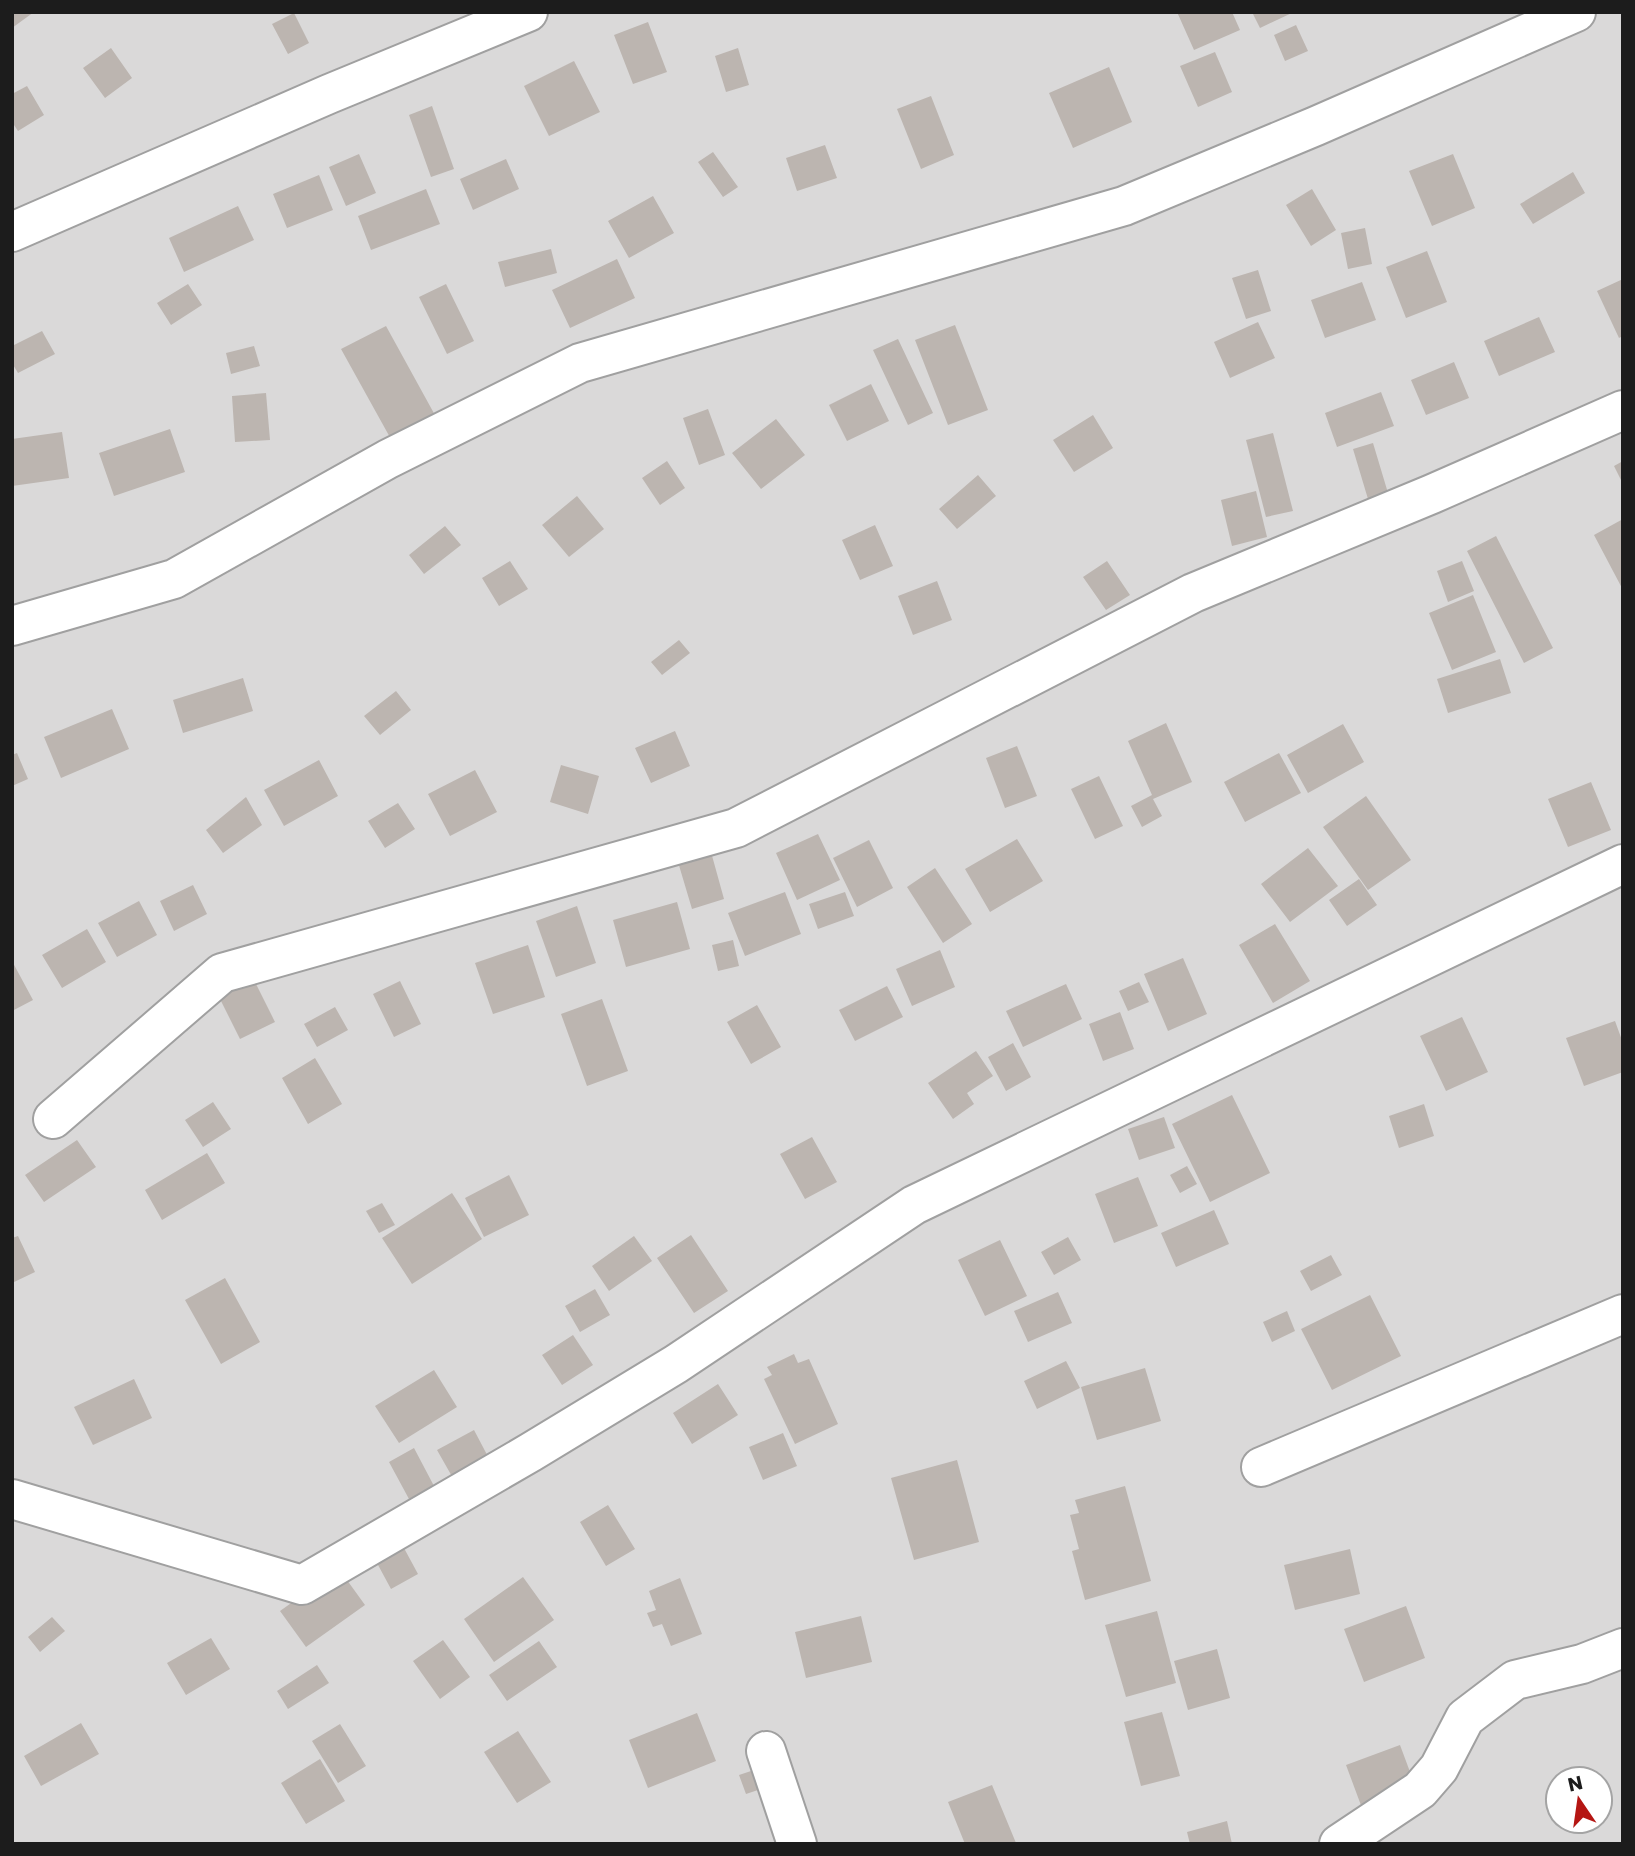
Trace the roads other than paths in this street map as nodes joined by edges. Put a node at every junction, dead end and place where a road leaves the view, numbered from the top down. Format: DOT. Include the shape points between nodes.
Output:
graph roads {
  1 [pos="528,12"];
  2 [pos="1576,12"];
  3 [pos="12,232"];
  4 [pos="1623,410"];
  5 [pos="12,626"];
  6 [pos="1623,864"];
  7 [pos="53,1119"];
  8 [pos="1623,1314"];
  9 [pos="1261,1467"];
  10 [pos="12,1499"];
  11 [pos="1623,1648"];
  12 [pos="766,1751"];
  13 [pos="1348,1842"];
  14 [pos="797,1844"];
  1 -- 3 [label="street" via="329,93"];
  2 -- 5 [label="street" via="1124,206 580,363 388,459 174,579"];
  4 -- 7 [label="street" via="1194,593 736,828 222,973"];
  6 -- 10 [label="street" via="914,1205 676,1364 302,1585"];
  8 -- 9 [label="street"];
  11 -- 13 [label="street" via="1582,1664 1515,1680 1465,1718 1439,1768 1420,1790"];
  12 -- 14 [label="street"];
}
